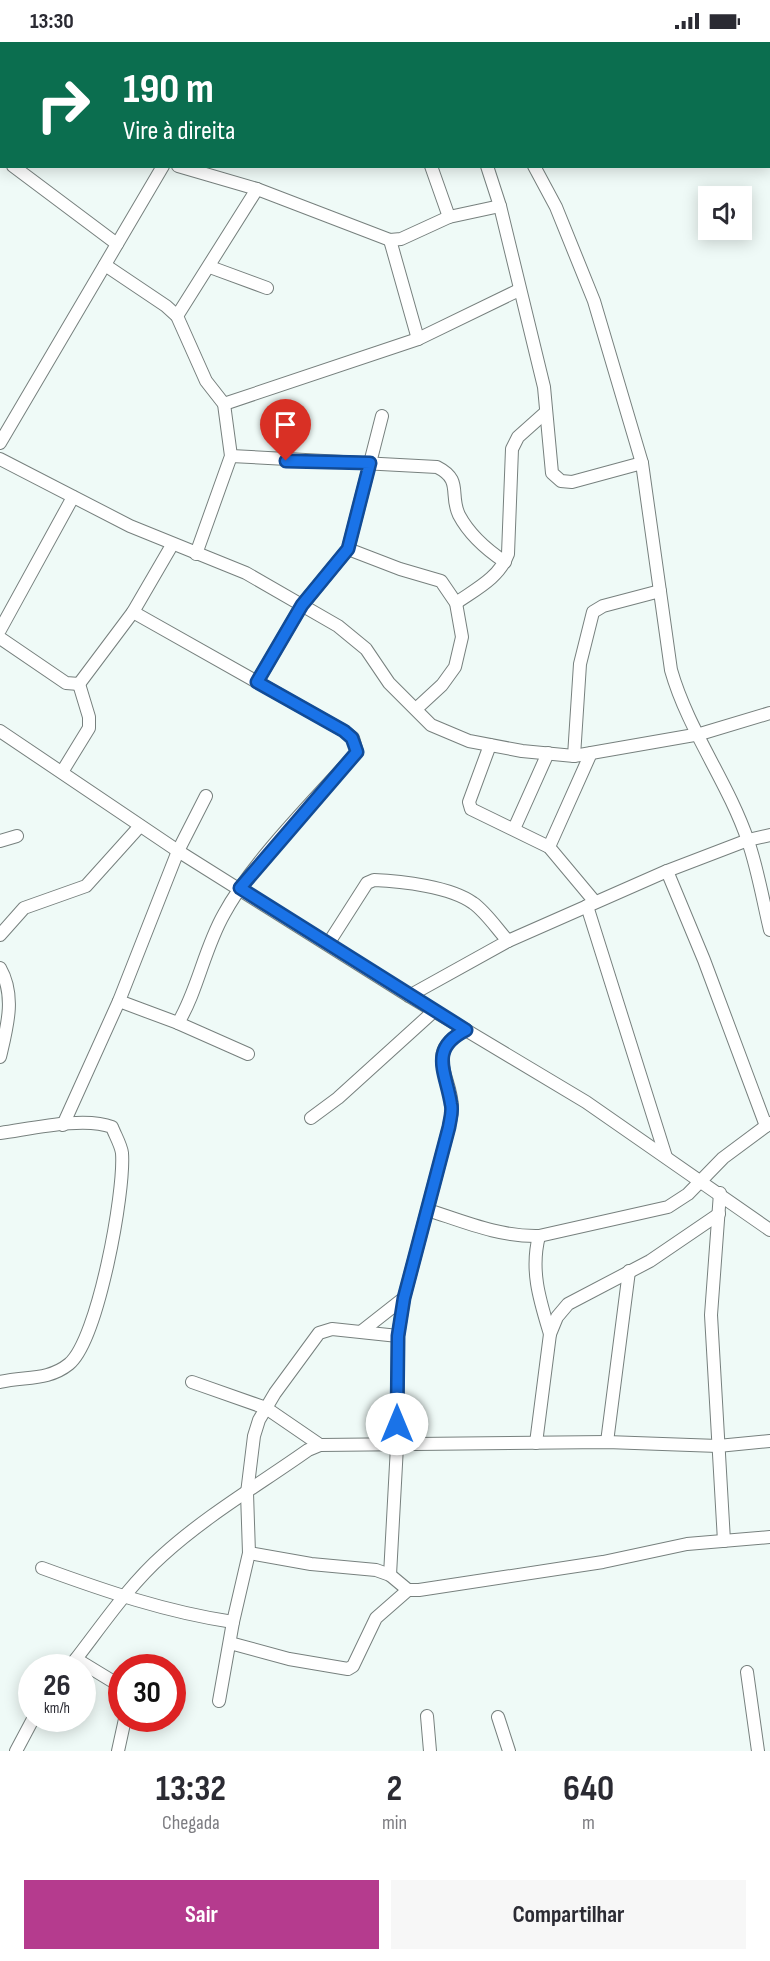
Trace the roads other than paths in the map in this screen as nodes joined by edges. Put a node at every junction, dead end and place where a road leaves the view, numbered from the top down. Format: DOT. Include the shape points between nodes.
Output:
graph roads {
  1 [pos="16,168"];
  2 [pos="162,168"];
  3 [pos="185,168"];
  4 [pos="432,168"];
  5 [pos="488,168"];
  6 [pos="535,168"];
  7 [pos="256,189"];
  8 [pos="500,206"];
  9 [pos="449,217"];
  10 [pos="390,240"];
  11 [pos="117,244"];
  12 [pos="105,265"];
  13 [pos="210,267"];
  14 [pos="267,288"];
  15 [pos="519,290"];
  16 [pos="177,316"];
  17 [pos="418,339"];
  18 [pos="224,404"];
  19 [pos="546,412"];
  20 [pos="382,416"];
  21 [pos="0,443"];
  22 [pos="231,456"];
  23 [pos="0,459"];
  24 [pos="370,463"];
  25 [pos="642,463"];
  26 [pos="73,497"];
  27 [pos="172,544"];
  28 [pos="348,549"];
  29 [pos="196,554"];
  30 [pos="505,562"];
  31 [pos="660,591"];
  32 [pos="456,603"];
  33 [pos="302,605"];
  34 [pos="133,612"];
  35 [pos="0,630"];
  36 [pos="0,638"];
  37 [pos="257,682"];
  38 [pos="80,684"];
  39 [pos="416,709"];
  40 [pos="770,713"];
  41 [pos="0,731"];
  42 [pos="700,734"];
  43 [pos="490,745"];
  44 [pos="548,753"];
  45 [pos="591,753"];
  46 [pos="574,756"];
  47 [pos="62,772"];
  48 [pos="206,796"];
  49 [pos="140,826"];
  50 [pos="514,829"];
  51 [pos="770,835"];
  52 [pos="17,836"];
  53 [pos="748,840"];
  54 [pos="0,841"];
  55 [pos="549,847"];
  56 [pos="178,851"];
  57 [pos="667,871"];
  58 [pos="240,888"];
  59 [pos="591,904"];
  60 [pos="770,930"];
  61 [pos="0,935"];
  62 [pos="508,941"];
  63 [pos="328,944"];
  64 [pos="0,968"];
  65 [pos="409,996"];
  66 [pos="119,1001"];
  67 [pos="434,1011"];
  68 [pos="178,1023"];
  69 [pos="466,1030"];
  70 [pos="248,1054"];
  71 [pos="0,1058"];
  72 [pos="311,1118"];
  73 [pos="768,1124"];
  74 [pos="63,1125"];
  75 [pos="0,1133"];
  76 [pos="666,1156"];
  77 [pos="701,1180"];
  78 [pos="720,1193"];
  79 [pos="428,1210"];
  80 [pos="719,1214"];
  81 [pos="770,1230"];
  82 [pos="539,1236"];
  83 [pos="629,1271"];
  84 [pos="404,1298"];
  85 [pos="362,1331"];
  86 [pos="550,1335"];
  87 [pos="398,1336"];
  88 [pos="0,1382"];
  89 [pos="192,1382"];
  90 [pos="266,1408"];
  91 [pos="770,1441"];
  92 [pos="607,1442"];
  93 [pos="536,1443"];
  94 [pos="320,1445"];
  95 [pos="397,1446"];
  96 [pos="718,1446"];
  97 [pos="247,1493"];
  98 [pos="770,1537"];
  99 [pos="724,1541"];
  100 [pos="249,1552"];
  101 [pos="42,1568"];
  102 [pos="390,1575"];
  103 [pos="408,1590"];
  104 [pos="124,1598"];
  105 [pos="233,1622"];
  106 [pos="230,1643"];
  107 [pos="80,1654"];
  108 [pos="747,1672"];
  109 [pos="219,1701"];
  110 [pos="427,1716"];
  111 [pos="498,1717"];
  112 [pos="26,1732"];
  113 [pos="122,1732"];
  114 [pos="16,1751"];
  115 [pos="118,1751"];
  116 [pos="430,1751"];
  117 [pos="509,1751"];
  118 [pos="758,1751"];
  1 -- 11 [label="street"];
  2 -- 11 [label="street"];
  3 -- 7 [label="street"];
  4 -- 9 [label="street"];
  5 -- 8 [label="street"];
  6 -- 25 [label="street" via="556,207 594,301"];
  7 -- 10 [label="street"];
  7 -- 13 [label="street"];
  8 -- 9 [label="street"];
  8 -- 15 [label="street"];
  9 -- 10 [label="street" via="401,239"];
  10 -- 17 [label="street"];
  11 -- 12 [label="street"];
  12 -- 16 [label="street"];
  12 -- 21 [label="street"];
  13 -- 14 [label="street"];
  13 -- 16 [label="street"];
  15 -- 17 [label="street"];
  15 -- 19 [label="street" via="544,387"];
  16 -- 18 [label="street" via="206,381"];
  17 -- 18 [label="street"];
  18 -- 22 [label="street"];
  19 -- 25 [label="street" via="552,473 561,481 572,482"];
  19 -- 30 [label="street" via="518,437 512,449"];
  20 -- 24 [label="street"];
  22 -- 24 [label="street"];
  22 -- 29 [label="street"];
  23 -- 26 [label="street"];
  24 -- 28 [label="street"];
  24 -- 30 [label="street" via="437,467 448,473 454,484 459,515 478,540"];
  25 -- 31 [label="street"];
  26 -- 27 [label="street"];
  26 -- 35 [label="street"];
  27 -- 29 [label="street"];
  27 -- 34 [label="street"];
  28 -- 32 [label="street" via="441,581"];
  28 -- 33 [label="street"];
  29 -- 33 [label="street" via="246,573"];
  30 -- 32 [label="street" via="500,571"];
  31 -- 42 [label="street" via="671,670 681,703"];
  31 -- 46 [label="street" via="593,612 580,664"];
  32 -- 39 [label="street" via="462,637 455,667"];
  33 -- 37 [label="street"];
  33 -- 39 [label="street" via="338,626 366,650 389,683"];
  34 -- 37 [label="street"];
  34 -- 38 [label="street"];
  36 -- 38 [label="street" via="66,682"];
  37 -- 58 [label="street" via="344,731 352,738 357,752"];
  38 -- 47 [label="street" via="88,728"];
  39 -- 43 [label="street" via="431,725"];
  40 -- 42 [label="street"];
  41 -- 47 [label="street"];
  42 -- 45 [label="street"];
  42 -- 53 [label="street"];
  43 -- 44 [label="street"];
  43 -- 50 [label="street" via="469,805"];
  44 -- 46 [label="street"];
  44 -- 50 [label="street"];
  45 -- 46 [label="street"];
  45 -- 55 [label="street"];
  47 -- 49 [label="street"];
  48 -- 56 [label="street"];
  49 -- 56 [label="street"];
  49 -- 61 [label="street" via="86,886 24,908"];
  50 -- 55 [label="street"];
  51 -- 53 [label="street"];
  52 -- 54 [label="street"];
  53 -- 57 [label="street"];
  53 -- 60 [label="street"];
  55 -- 59 [label="street"];
  56 -- 58 [label="street"];
  56 -- 66 [label="street"];
  57 -- 59 [label="street"];
  57 -- 73 [label="street"];
  58 -- 63 [label="street"];
  58 -- 68 [label="street" via="207,949"];
  59 -- 62 [label="street"];
  59 -- 76 [label="street"];
  62 -- 63 [label="street" via="475,904 461,896 374,880 367,883"];
  62 -- 65 [label="street"];
  63 -- 65 [label="street"];
  64 -- 71 [label="street" via="8,982 10,1004"];
  65 -- 67 [label="street"];
  66 -- 68 [label="street"];
  66 -- 74 [label="street"];
  67 -- 69 [label="street"];
  67 -- 72 [label="street"];
  68 -- 70 [label="street"];
  69 -- 76 [label="street" via="586,1102"];
  69 -- 79 [label="street" via="451,1038 443,1049 441,1063 452,1107"];
  73 -- 77 [label="street"];
  74 -- 75 [label="street"];
  74 -- 88 [label="street" via="112,1127 122,1152 109,1261 84,1344 71,1362 51,1376"];
  76 -- 77 [label="street"];
  77 -- 78 [label="street"];
  77 -- 82 [label="street" via="668,1207"];
  78 -- 80 [label="street"];
  78 -- 81 [label="street"];
  79 -- 82 [label="street" via="504,1234"];
  79 -- 84 [label="street"];
  80 -- 83 [label="street"];
  80 -- 96 [label="street" via="711,1315"];
  82 -- 86 [label="street" via="534,1266 536,1287"];
  83 -- 86 [label="street" via="568,1304"];
  83 -- 92 [label="street"];
  84 -- 85 [label="street"];
  84 -- 87 [label="street"];
  85 -- 87 [label="street"];
  85 -- 90 [label="street" via="332,1329 319,1333"];
  86 -- 93 [label="street"];
  87 -- 95 [label="street"];
  89 -- 90 [label="street"];
  90 -- 94 [label="street"];
  90 -- 97 [label="street" via="254,1436"];
  91 -- 96 [label="street"];
  92 -- 93 [label="street"];
  92 -- 96 [label="street"];
  93 -- 95 [label="street"];
  94 -- 95 [label="street"];
  94 -- 97 [label="street"];
  95 -- 102 [label="street"];
  96 -- 99 [label="street"];
  97 -- 100 [label="street"];
  97 -- 104 [label="street" via="162,1556"];
  98 -- 99 [label="street"];
  99 -- 103 [label="street" via="687,1544 541,1573"];
  100 -- 102 [label="street"];
  100 -- 105 [label="street"];
  101 -- 104 [label="street"];
  102 -- 103 [label="street"];
  103 -- 106 [label="street" via="376,1618 348,1669"];
  104 -- 105 [label="street"];
  104 -- 107 [label="street"];
  105 -- 106 [label="street"];
  106 -- 109 [label="street"];
  108 -- 118 [label="street"];
  110 -- 116 [label="street"];
  111 -- 117 [label="street"];
  112 -- 114 [label="street"];
  113 -- 115 [label="street"];
}
